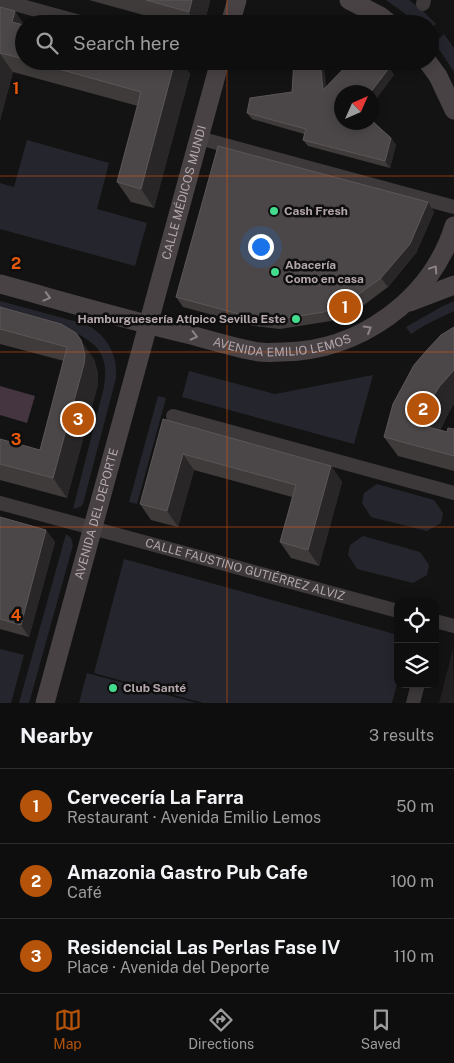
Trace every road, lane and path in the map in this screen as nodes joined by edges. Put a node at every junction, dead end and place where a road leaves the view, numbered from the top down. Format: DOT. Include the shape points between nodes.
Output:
graph roads {
  1 [pos="0,0"];
  2 [pos="237,0"];
  3 [pos="349,0"];
  4 [pos="55,15"];
  5 [pos="233,15"];
  6 [pos="378,15"];
  7 [pos="218,70"];
  8 [pos="434,70"];
  9 [pos="454,110"];
  10 [pos="199,138"];
  11 [pos="454,207"];
  12 [pos="454,226"];
  13 [pos="0,284"];
  14 [pos="454,285"];
  15 [pos="404,305"];
  16 [pos="147,324"];
  17 [pos="172,416"];
  18 [pos="454,493"];
  19 [pos="0,503"];
  20 [pos="93,527"];
  21 [pos="394,610"];
  22 [pos="439,622"];
  23 [pos="454,626"];
  24 [pos="417,688"];
  25 [pos="45,703"];
  26 [pos="413,703"];
  1 -- 4 [label="street"];
  2 -- 5 [label="street"];
  3 -- 6 [label="street"];
  7 -- 10 [label="street, CALLE MÉDICOS MUNDI"];
  8 -- 9 [label="street"];
  10 -- 11 [label="street"];
  10 -- 16 [label="street, CALLE MÉDICOS MUNDI"];
  15 -- 12 [label="street, AVENIDA EMILIO LEMOS, one-way" via="440,260"];
  13 -- 16 [label="street, AVENIDA EMILIO LEMOS, one-way"];
  14 -- 15 [label="street"];
  16 -- 15 [label="street, AVENIDA EMILIO LEMOS, one-way" via="260,352 303,351 346,340 378,324"];
  16 -- 20 [label="street, AVENIDA DEL DEPORTE"];
  17 -- 18 [label="street"];
  19 -- 20 [label="street, CALLE FAUSTINO GUTIÉRREZ ALVIZ"];
  20 -- 21 [label="street, CALLE FAUSTINO GUTIÉRREZ ALVIZ"];
  20 -- 25 [label="street, AVENIDA DEL DEPORTE"];
  22 -- 23 [label="street"];
  24 -- 26 [label="street"];
}
